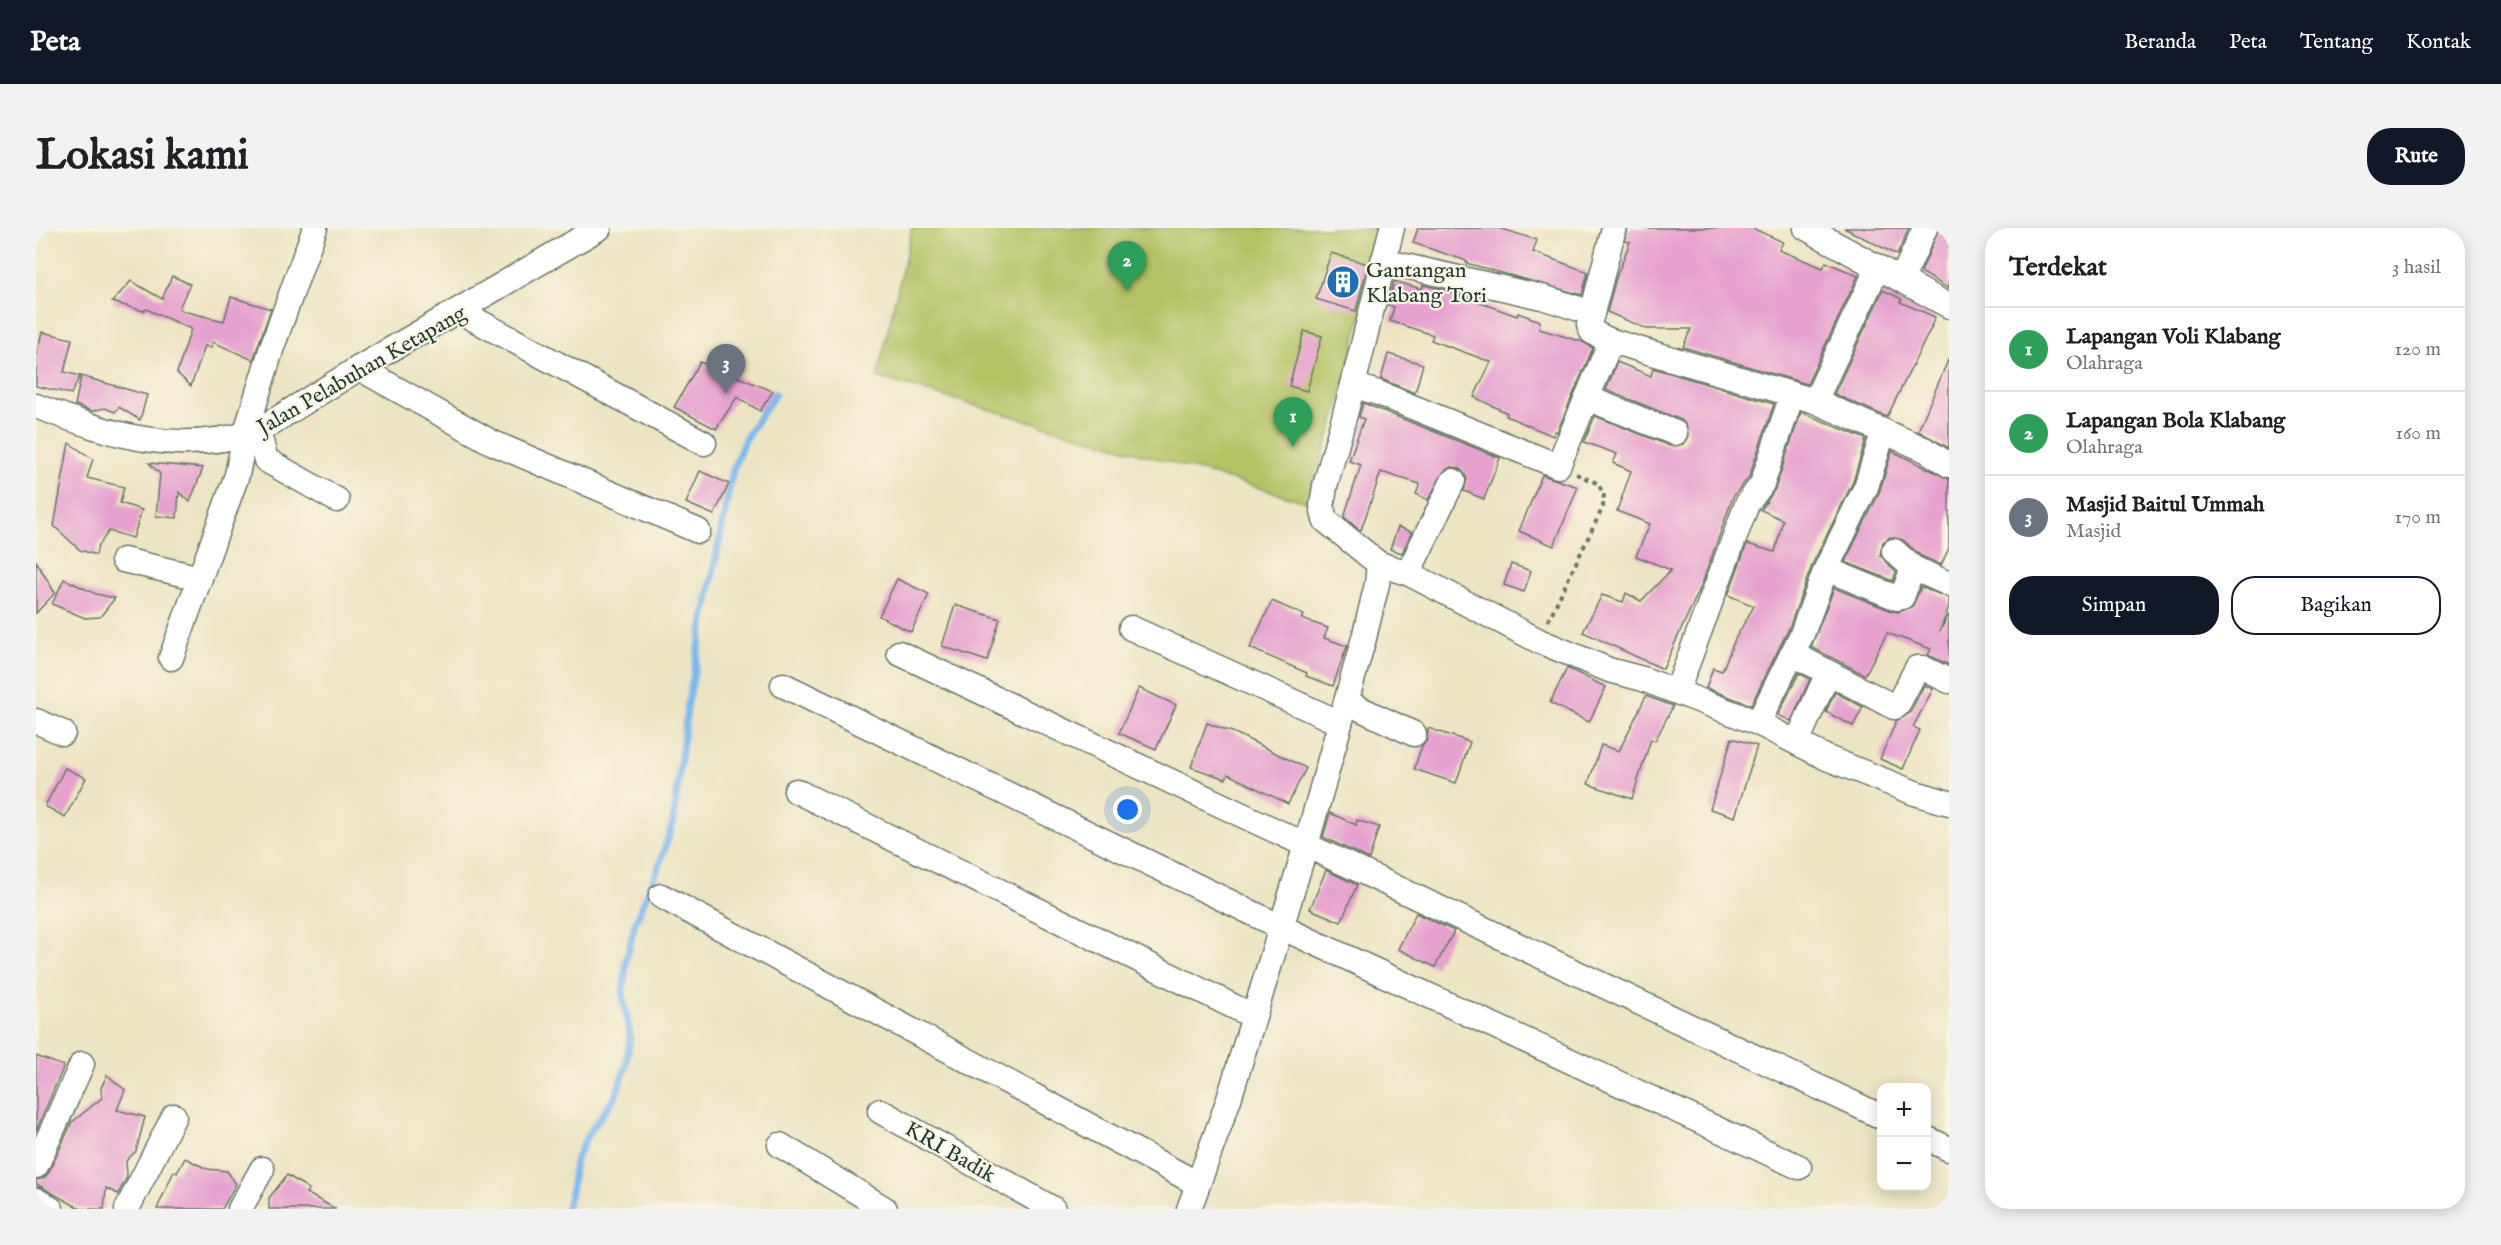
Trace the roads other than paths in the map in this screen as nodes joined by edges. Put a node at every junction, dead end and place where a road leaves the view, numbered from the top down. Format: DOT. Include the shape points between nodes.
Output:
graph roads {
  1 [pos="315,228"];
  2 [pos="599,228"];
  3 [pos="1392,228"];
  4 [pos="1614,228"];
  5 [pos="1806,228"];
  6 [pos="1925,228"];
  7 [pos="1383,261"];
  8 [pos="1878,267"];
  9 [pos="1902,279"];
  10 [pos="1949,306"];
  11 [pos="459,311"];
  12 [pos="1592,313"];
  13 [pos="1611,341"];
  14 [pos="358,368"];
  15 [pos="1353,386"];
  16 [pos="1792,395"];
  17 [pos="1587,398"];
  18 [pos="1815,401"];
  19 [pos="36,406"];
  20 [pos="251,433"];
  21 [pos="1883,433"];
  22 [pos="1675,434"];
  23 [pos="704,443"];
  24 [pos="1949,465"];
  25 [pos="1453,481"];
  26 [pos="337,500"];
  27 [pos="698,531"];
  28 [pos="1894,551"];
  29 [pos="123,560"];
  30 [pos="1379,564"];
  31 [pos="1913,568"];
  32 [pos="1826,569"];
  33 [pos="1408,573"];
  34 [pos="200,578"];
  35 [pos="1949,584"];
  36 [pos="1131,628"];
  37 [pos="899,653"];
  38 [pos="1793,654"];
  39 [pos="171,658"];
  40 [pos="1828,674"];
  41 [pos="1949,681"];
  42 [pos="783,685"];
  43 [pos="1677,692"];
  44 [pos="1343,713"];
  45 [pos="36,721"];
  46 [pos="1758,723"];
  47 [pos="1802,730"];
  48 [pos="63,733"];
  49 [pos="1414,734"];
  50 [pos="796,791"];
  51 [pos="1949,803"];
  52 [pos="1306,845"];
  53 [pos="661,896"];
  54 [pos="1281,927"];
  55 [pos="1253,1016"];
  56 [pos="82,1064"];
  57 [pos="880,1111"];
  58 [pos="1877,1115"];
  59 [pos="174,1116"];
  60 [pos="1931,1140"];
  61 [pos="780,1145"];
  62 [pos="1949,1149"];
  63 [pos="36,1166"];
  64 [pos="1799,1167"];
  65 [pos="262,1169"];
  66 [pos="1198,1184"];
  67 [pos="36,1200"];
  68 [pos="51,1209"];
  69 [pos="126,1209"];
  70 [pos="240,1209"];
  71 [pos="885,1209"];
  72 [pos="1053,1209"];
  73 [pos="1189,1209"];
  1 -- 20 [label="street" via="272,347"];
  2 -- 11 [label="street, Jalan Pelabuhan Ketapang"];
  3 -- 7 [label="street"];
  4 -- 12 [label="street"];
  5 -- 8 [label="street"];
  6 -- 9 [label="street"];
  7 -- 12 [label="street" via="1542,297"];
  7 -- 15 [label="street"];
  8 -- 9 [label="street"];
  8 -- 18 [label="street"];
  9 -- 10 [label="street"];
  11 -- 14 [label="street, Jalan Pelabuhan Ketapang"];
  11 -- 23 [label="street"];
  12 -- 13 [label="street" via="1592,332"];
  13 -- 16 [label="street"];
  13 -- 17 [label="street"];
  14 -- 20 [label="street, Jalan Pelabuhan Ketapang"];
  14 -- 27 [label="street" via="491,442"];
  15 -- 17 [label="street" via="1558,466"];
  15 -- 30 [label="street" via="1322,506 1325,520"];
  16 -- 18 [label="street"];
  16 -- 43 [label="street" via="1762,484 1747,504"];
  17 -- 22 [label="street"];
  18 -- 21 [label="street"];
  19 -- 20 [label="street, Jalan Pelabuhan Ketapang" via="99,430 147,441 184,442"];
  20 -- 26 [label="street" via="266,460"];
  20 -- 34 [label="street"];
  21 -- 24 [label="street" via="1926,450"];
  21 -- 32 [label="street" via="1866,487"];
  25 -- 33 [label="street"];
  28 -- 31 [label="street"];
  29 -- 34 [label="street"];
  30 -- 33 [label="street"];
  30 -- 44 [label="street" via="1367,627"];
  31 -- 32 [label="street" via="1899,598"];
  31 -- 35 [label="street"];
  32 -- 38 [label="street"];
  33 -- 43 [label="street" via="1539,641"];
  34 -- 39 [label="street"];
  36 -- 44 [label="street"];
  37 -- 52 [label="street"];
  38 -- 40 [label="street"];
  38 -- 46 [label="street"];
  40 -- 41 [label="street" via="1894,707 1917,668"];
  40 -- 47 [label="street"];
  42 -- 54 [label="street"];
  43 -- 46 [label="street"];
  44 -- 49 [label="street"];
  44 -- 52 [label="street"];
  45 -- 48 [label="street"];
  46 -- 47 [label="street"];
  47 -- 51 [label="street" via="1827,758"];
  50 -- 55 [label="street"];
  52 -- 54 [label="street"];
  52 -- 58 [label="street"];
  53 -- 66 [label="street"];
  54 -- 55 [label="street"];
  54 -- 64 [label="street"];
  55 -- 66 [label="street"];
  56 -- 63 [label="street"];
  57 -- 72 [label="street, KRI Badik"];
  59 -- 69 [label="street"];
  60 -- 62 [label="street"];
  61 -- 71 [label="street"];
  65 -- 70 [label="street"];
  66 -- 73 [label="street"];
  67 -- 68 [label="street"];
}
